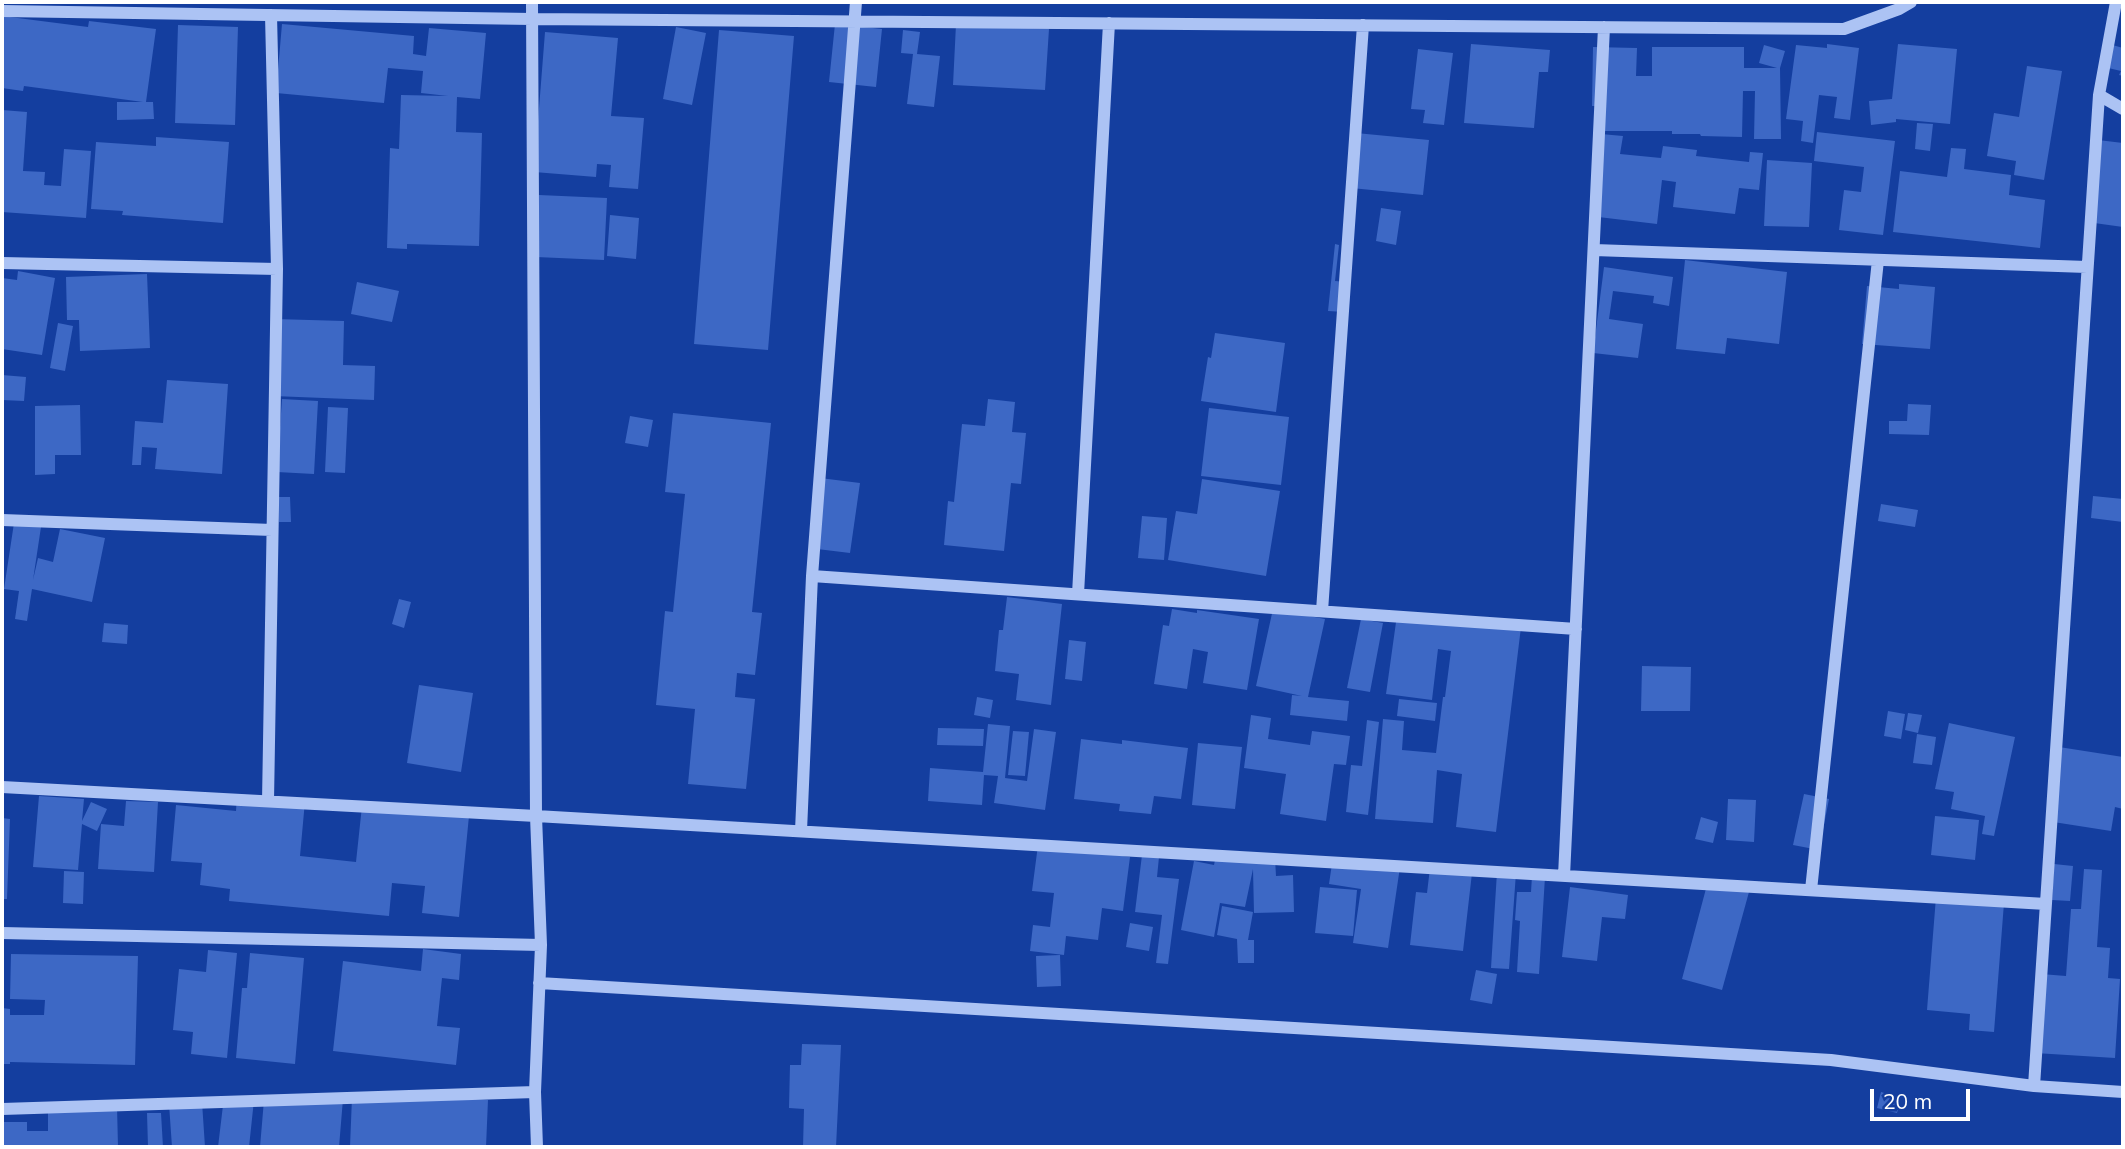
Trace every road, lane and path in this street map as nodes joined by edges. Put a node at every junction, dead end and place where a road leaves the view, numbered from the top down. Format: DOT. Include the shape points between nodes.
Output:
graph roads {
  1 [pos="532,2"];
  2 [pos="856,2"];
  3 [pos="1911,2"];
  4 [pos="2116,2"];
  5 [pos="2,11"];
  6 [pos="271,15"];
  7 [pos="532,19"];
  8 [pos="855,21"];
  9 [pos="1110,23"];
  10 [pos="1363,25"];
  11 [pos="1604,27"];
  12 [pos="2098,95"];
  13 [pos="2123,109"];
  14 [pos="1594,250"];
  15 [pos="1878,260"];
  16 [pos="2,263"];
  17 [pos="2087,267"];
  18 [pos="277,269"];
  19 [pos="2,520"];
  20 [pos="272,530"];
  21 [pos="812,576"];
  22 [pos="1078,594"];
  23 [pos="1322,611"];
  24 [pos="1576,629"];
  25 [pos="2,787"];
  26 [pos="268,802"];
  27 [pos="536,816"];
  28 [pos="802,831"];
  29 [pos="1564,876"];
  30 [pos="1811,890"];
  31 [pos="2046,904"];
  32 [pos="2,933"];
  33 [pos="541,945"];
  34 [pos="539,983"];
  35 [pos="2034,1086"];
  36 [pos="535,1092"];
  37 [pos="2123,1092"];
  38 [pos="2,1109"];
  39 [pos="537,1147"];
  1 -- 7 [label="street"];
  2 -- 8 [label="street"];
  3 -- 11 [label="street" via="1844,29"];
  4 -- 12 [label="street"];
  5 -- 6 [label="street"];
  6 -- 7 [label="street"];
  6 -- 18 [label="street"];
  7 -- 8 [label="street"];
  7 -- 27 [label="street"];
  8 -- 9 [label="street"];
  8 -- 21 [label="street"];
  9 -- 10 [label="street"];
  9 -- 22 [label="street"];
  10 -- 11 [label="street"];
  10 -- 23 [label="street"];
  11 -- 14 [label="street"];
  12 -- 13 [label="street"];
  12 -- 17 [label="street"];
  14 -- 15 [label="street"];
  14 -- 24 [label="street"];
  15 -- 17 [label="street"];
  15 -- 30 [label="street"];
  16 -- 18 [label="street"];
  17 -- 31 [label="street"];
  18 -- 20 [label="street"];
  19 -- 20 [label="street"];
  20 -- 26 [label="street"];
  21 -- 22 [label="street"];
  21 -- 28 [label="street"];
  22 -- 23 [label="street"];
  23 -- 24 [label="street"];
  24 -- 29 [label="street"];
  25 -- 26 [label="street"];
  26 -- 27 [label="street"];
  27 -- 28 [label="street"];
  27 -- 33 [label="street"];
  28 -- 29 [label="street"];
  29 -- 30 [label="street"];
  30 -- 31 [label="street"];
  31 -- 35 [label="street"];
  32 -- 33 [label="street"];
  33 -- 34 [label="street"];
  34 -- 35 [label="street" via="1831,1060"];
  34 -- 36 [label="street"];
  35 -- 37 [label="street"];
  36 -- 38 [label="street"];
  36 -- 39 [label="street"];
}
